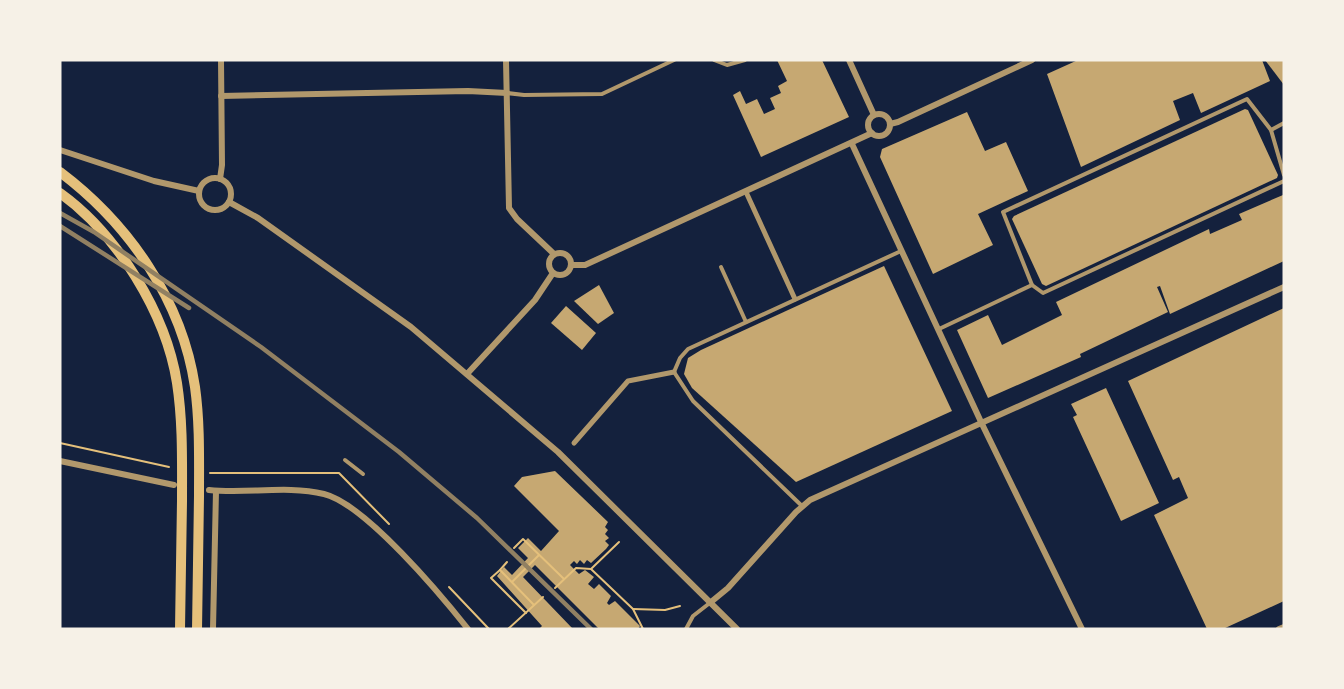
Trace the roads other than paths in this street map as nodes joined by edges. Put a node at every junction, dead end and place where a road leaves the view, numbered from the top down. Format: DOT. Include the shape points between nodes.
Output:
graph roads {
  1 [pos="221,60"];
  2 [pos="506,60"];
  3 [pos="674,60"];
  4 [pos="714,60"];
  5 [pos="745,60"];
  6 [pos="849,60"];
  7 [pos="1032,60"];
  8 [pos="507,93"];
  9 [pos="221,96"];
  10 [pos="874,115"];
  11 [pos="1284,123"];
  12 [pos="890,124"];
  13 [pos="1271,130"];
  14 [pos="872,133"];
  15 [pos="852,144"];
  16 [pos="60,150"];
  17 [pos="60,172"];
  18 [pos="1284,175"];
  19 [pos="219,179"];
  20 [pos="1284,181"];
  21 [pos="199,191"];
  22 [pos="746,192"];
  23 [pos="60,193"];
  24 [pos="229,202"];
  25 [pos="902,251"];
  26 [pos="554,254"];
  27 [pos="571,265"];
  28 [pos="721,267"];
  29 [pos="553,273"];
  30 [pos="1032,285"];
  31 [pos="1284,287"];
  32 [pos="795,299"];
  33 [pos="746,322"];
  34 [pos="939,329"];
  35 [pos="675,372"];
  36 [pos="467,374"];
  37 [pos="982,424"];
  38 [pos="574,443"];
  39 [pos="345,460"];
  40 [pos="60,461"];
  41 [pos="363,474"];
  42 [pos="174,486"];
  43 [pos="802,506"];
  44 [pos="711,602"];
  45 [pos="1284,627"];
  46 [pos="180,629"];
  47 [pos="197,629"];
  48 [pos="213,629"];
  49 [pos="468,629"];
  50 [pos="686,629"];
  51 [pos="737,629"];
  52 [pos="1082,629"];
  53 [pos="1279,629"];
  1 -- 9 [label="street"];
  2 -- 8 [label="street"];
  3 -- 8 [label="lane" via="602,94"];
  4 -- 5 [label="lane" via="727,65"];
  6 -- 10 [label="street"];
  7 -- 12 [label="street"];
  8 -- 9 [label="street"];
  8 -- 26 [label="street" via="509,208"];
  9 -- 19 [label="street"];
  10 -- 12 [label="street" via="888,117"];
  10 -- 14 [label="street" via="868,122"];
  11 -- 13 [label="lane"];
  12 -- 14 [label="street" via="885,134"];
  13 -- 18 [label="lane"];
  13 -- 30 [label="lane" via="1247,99 1003,212"];
  14 -- 15 [label="street"];
  15 -- 22 [label="street"];
  15 -- 25 [label="street"];
  16 -- 21 [label="street" via="154,181"];
  17 -- 47 [label="main road" via="109,214 141,255 164,292 189,358 199,433"];
  19 -- 21 [label="street" via="209,179"];
  19 -- 24 [label="street" via="230,190"];
  20 -- 30 [label="lane" via="1043,292"];
  21 -- 24 [label="street" via="200,201 207,209 218,210"];
  22 -- 27 [label="street" via="585,265"];
  22 -- 32 [label="street"];
  23 -- 46 [label="main road" via="104,233 138,280 164,335 177,381 182,433"];
  24 -- 36 [label="street" via="360,289"];
  25 -- 32 [label="lane"];
  25 -- 34 [label="street"];
  26 -- 27 [label="street" via="568,256"];
  26 -- 29 [label="street" via="549,265"];
  27 -- 29 [label="street" via="564,274"];
  28 -- 33 [label="lane"];
  29 -- 36 [label="street" via="528,309"];
  30 -- 34 [label="lane"];
  31 -- 37 [label="street"];
  32 -- 33 [label="lane"];
  33 -- 35 [label="lane" via="688,349"];
  34 -- 37 [label="street"];
  35 -- 38 [label="street" via="628,381"];
  35 -- 43 [label="lane" via="693,401"];
  36 -- 44 [label="street" via="553,448"];
  37 -- 43 [label="street"];
  37 -- 52 [label="street"];
  39 -- 41 [label="lane"];
  40 -- 42 [label="street"];
  43 -- 44 [label="street"];
  44 -- 50 [label="lane" via="693,616"];
  44 -- 51 [label="street"];
  45 -- 53 [label="street"];
  48 -- 49 [label="street" via="212,490 284,490 338,499 374,527"];
}
